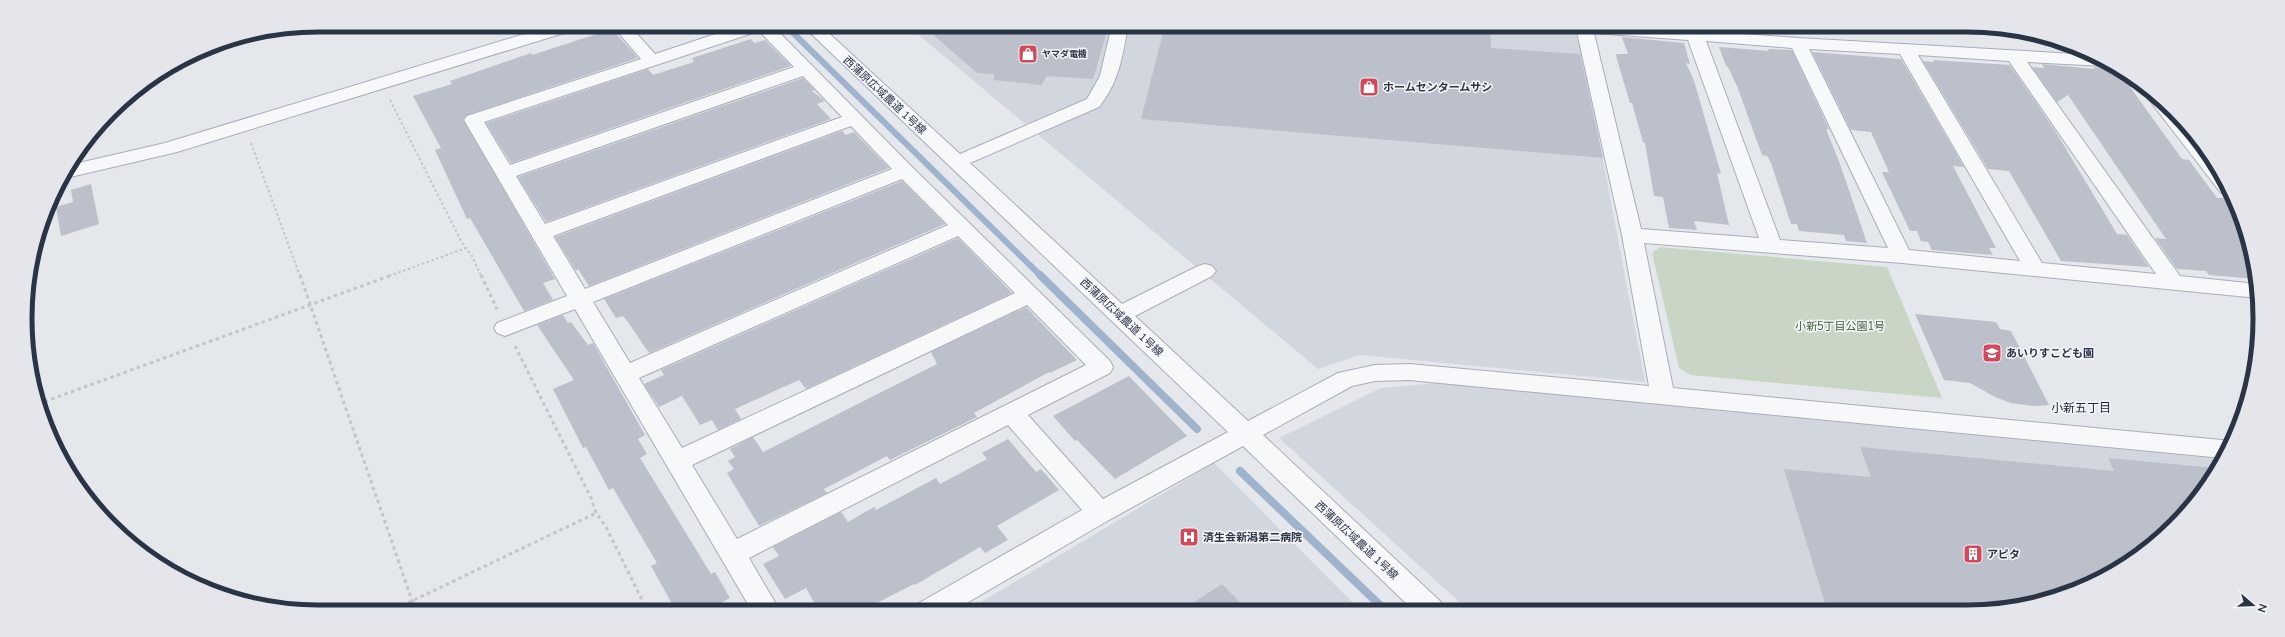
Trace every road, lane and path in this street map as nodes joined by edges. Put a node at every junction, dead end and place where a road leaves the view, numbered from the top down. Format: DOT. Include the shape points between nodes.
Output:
graph roads {
  1 [pos="548,32"];
  2 [pos="626,32"];
  3 [pos="739,32"];
  4 [pos="770,32"];
  5 [pos="818,32"];
  6 [pos="1119,32"];
  7 [pos="1585,32"];
  8 [pos="1653,32"];
  9 [pos="1695,35"];
  10 [pos="1798,43"];
  11 [pos="1906,49"];
  12 [pos="2014,55"];
  13 [pos="2089,60"];
  14 [pos="652,61"];
  15 [pos="806,69"];
  16 [pos="854,119"];
  17 [pos="244,126"];
  18 [pos="2185,134"];
  19 [pos="2206,161"];
  20 [pos="957,162"];
  21 [pos="73,170"];
  22 [pos="905,171"];
  23 [pos="505,173"];
  24 [pos="960,227"];
  25 [pos="541,232"];
  26 [pos="1632,235"];
  27 [pos="1772,247"];
  28 [pos="466,248"];
  29 [pos="1902,256"];
  30 [pos="2036,270"];
  31 [pos="1205,271"];
  32 [pos="2173,282"];
  33 [pos="2251,289"];
  34 [pos="1029,295"];
  35 [pos="580,298"];
  36 [pos="311,305"];
  37 [pos="1120,314"];
  38 [pos="505,328"];
  39 [pos="626,374"];
  40 [pos="1663,396"];
  41 [pos="44,402"];
  42 [pos="1012,414"];
  43 [pos="1246,435"];
  44 [pos="2221,448"];
  45 [pos="677,461"];
  46 [pos="596,513"];
  47 [pos="1100,513"];
  48 [pos="732,554"];
  49 [pos="413,601"];
  50 [pos="404,605"];
  51 [pos="414,605"];
  52 [pos="762,605"];
  53 [pos="939,605"];
  54 [pos="1426,605"];
  1 -- 17 [label="street"];
  2 -- 14 [label="street"];
  3 -- 14 [label="street"];
  4 -- 15 [label="street"];
  5 -- 20 [label="street, 西蒲原広域農道 1号線"];
  6 -- 20 [label="street" via="1110,76 1104,91 1093,103"];
  7 -- 26 [label="street"];
  8 -- 9 [label="street"];
  9 -- 10 [label="street"];
  9 -- 27 [label="street"];
  10 -- 11 [label="street"];
  10 -- 29 [label="street"];
  11 -- 12 [label="street"];
  11 -- 30 [label="street"];
  12 -- 13 [label="street"];
  12 -- 32 [label="street"];
  14 -- 23 [label="street" via="473,120"];
  15 -- 16 [label="street"];
  15 -- 23 [label="street"];
  16 -- 22 [label="street"];
  16 -- 25 [label="street"];
  17 -- 21 [label="street" via="170,148"];
  17 -- 36 [label="path"];
  18 -- 19 [label="street"];
  20 -- 37 [label="street, 西蒲原広域農道 1号線"];
  22 -- 24 [label="street"];
  22 -- 35 [label="street"];
  23 -- 25 [label="street"];
  24 -- 34 [label="street"];
  24 -- 39 [label="street"];
  25 -- 35 [label="street"];
  26 -- 27 [label="street"];
  26 -- 40 [label="street"];
  27 -- 29 [label="street"];
  28 -- 36 [label="path"];
  29 -- 30 [label="street"];
  30 -- 32 [label="street"];
  31 -- 37 [label="street"];
  32 -- 33 [label="street"];
  34 -- 42 [label="street" via="1102,367"];
  34 -- 45 [label="street"];
  35 -- 38 [label="street"];
  35 -- 39 [label="street"];
  36 -- 41 [label="path"];
  36 -- 49 [label="path"];
  37 -- 43 [label="street, 西蒲原広域農道 1号線"];
  39 -- 45 [label="street"];
  40 -- 43 [label="street" via="1409,372 1375,373 1346,379"];
  40 -- 44 [label="street"];
  42 -- 47 [label="street"];
  42 -- 48 [label="street"];
  43 -- 47 [label="street"];
  43 -- 54 [label="street, 西蒲原広域農道 1号線"];
  45 -- 48 [label="street"];
  46 -- 49 [label="path"];
  47 -- 53 [label="street"];
  48 -- 52 [label="street"];
  49 -- 50 [label="path"];
  49 -- 51 [label="path"];
}
